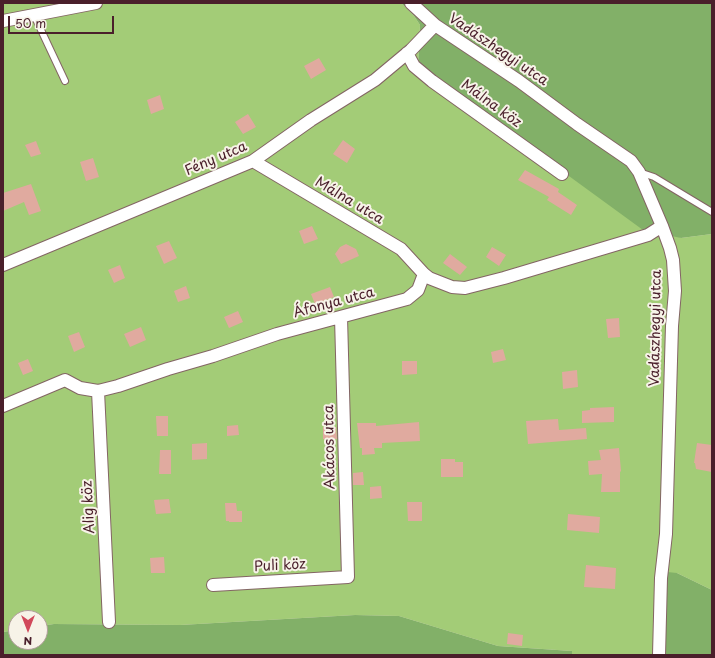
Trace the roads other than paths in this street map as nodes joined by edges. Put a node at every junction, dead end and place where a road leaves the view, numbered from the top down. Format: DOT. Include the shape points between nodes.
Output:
graph roads {
  1 [pos="96,3"];
  2 [pos="411,3"];
  3 [pos="34,15"];
  4 [pos="3,21"];
  5 [pos="435,25"];
  6 [pos="407,53"];
  7 [pos="64,80"];
  8 [pos="253,161"];
  9 [pos="639,172"];
  10 [pos="562,174"];
  11 [pos="712,212"];
  12 [pos="662,226"];
  13 [pos="3,265"];
  14 [pos="424,274"];
  15 [pos="341,316"];
  16 [pos="98,391"];
  17 [pos="3,406"];
  18 [pos="348,577"];
  19 [pos="213,585"];
  20 [pos="109,622"];
  21 [pos="659,655"];
  1 -- 3 [label="street"];
  2 -- 5 [label="street, Vadászhegyi utca"];
  3 -- 4 [label="street"];
  3 -- 7 [label="lane"];
  5 -- 6 [label="street, Fény utca"];
  5 -- 9 [label="street, Vadászhegyi utca" via="619,152 631,161"];
  6 -- 8 [label="street, Fény utca" via="375,80 311,120"];
  6 -- 10 [label="street, Málna köz" via="414,66 432,81"];
  8 -- 13 [label="street, Fény utca"];
  8 -- 14 [label="street, Málna utca" via="401,249"];
  9 -- 11 [label="lane" via="654,177"];
  9 -- 12 [label="street, Vadászhegyi utca"];
  12 -- 14 [label="street" via="648,235 465,288 441,284"];
  12 -- 21 [label="street, Vadászhegyi utca" via="673,260 675,291"];
  14 -- 15 [label="street, Áfonya utca" via="418,290 407,299"];
  15 -- 16 [label="street, Áfonya utca"];
  15 -- 18 [label="street, Akácos utca"];
  16 -- 17 [label="street, Áfonya utca" via="80,388 64,380"];
  16 -- 20 [label="street, Alig köz"];
  18 -- 19 [label="street, Puli köz"];
}
